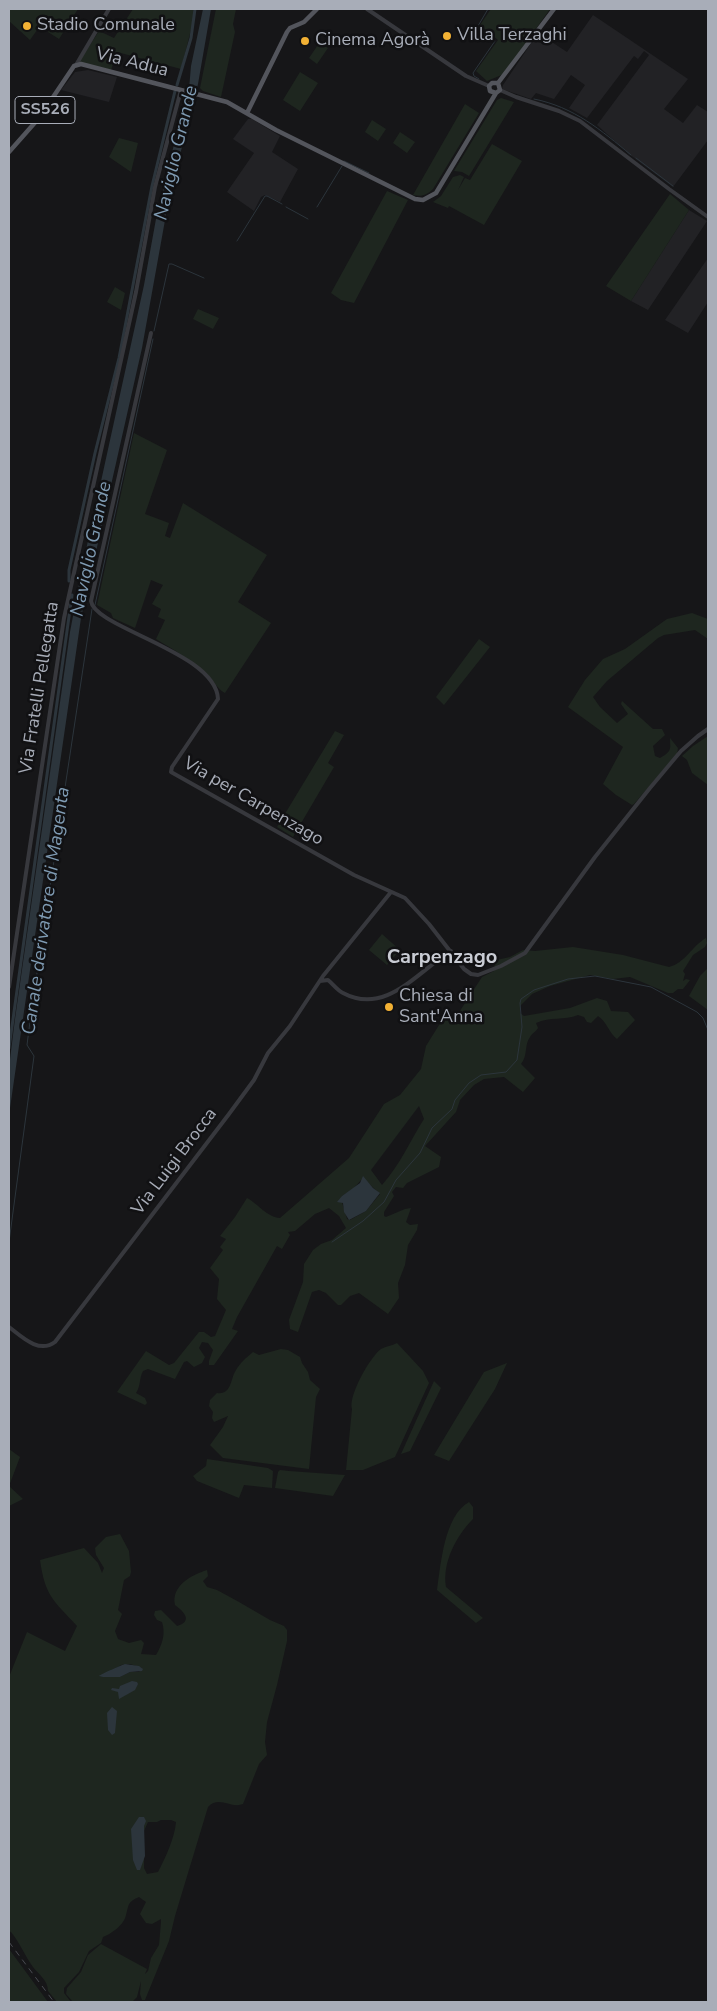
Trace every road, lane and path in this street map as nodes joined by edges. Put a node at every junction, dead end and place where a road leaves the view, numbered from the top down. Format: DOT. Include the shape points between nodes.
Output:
graph roads {
  1 [pos="109,9"];
  2 [pos="317,9"];
  3 [pos="367,9"];
  4 [pos="554,9"];
  5 [pos="76,65"];
  6 [pos="498,83"];
  7 [pos="489,86"];
  8 [pos="183,90"];
  9 [pos="498,91"];
  10 [pos="251,104"];
  11 [pos="237,108"];
  12 [pos="247,113"];
  13 [pos="9,152"];
  14 [pos="708,217"];
  15 [pos="151,333"];
  16 [pos="708,730"];
  17 [pos="391,892"];
  18 [pos="451,951"];
  19 [pos="326,972"];
  20 [pos="328,980"];
  21 [pos="320,981"];
  22 [pos="9,987"];
  23 [pos="9,1327"];
  1 -- 5 [label="street"];
  2 -- 10 [label="main road" via="304,22 290,28"];
  3 -- 7 [label="street" via="466,76"];
  4 -- 6 [label="main road"];
  5 -- 8 [label="main road, Via Adua"];
  5 -- 13 [label="main road, SS526" via="39,118"];
  6 -- 7 [label="main road"];
  6 -- 9 [label="main road"];
  7 -- 9 [label="main road" via="490,90"];
  8 -- 11 [label="main road, Via Adua" via="227,102"];
  8 -- 22 [label="street, Via Fratelli Pellegatta" via="155,188 136,292 64,618"];
  9 -- 12 [label="main road, Via Adua" via="436,193 423,200 369,177"];
  9 -- 14 [label="street" via="580,121"];
  10 -- 11 [label="main road"];
  10 -- 12 [label="main road"];
  11 -- 12 [label="main road, Via Adua"];
  15 -- 17 [label="street, Via per Carpenzago" via="93,606 110,619 186,660 213,683 217,691 218,699 171,772 354,875"];
  16 -- 18 [label="street" via="682,750 650,788 525,953 501,966 475,974 465,970"];
  17 -- 18 [label="street" via="407,900"];
  17 -- 19 [label="street, Via Luigi Brocca"];
  18 -- 20 [label="street" via="412,982 379,999 341,992"];
  19 -- 20 [label="street"];
  19 -- 21 [label="street, Via Luigi Brocca"];
  20 -- 21 [label="street"];
  21 -- 23 [label="street, Via Luigi Brocca" via="268,1053 249,1087 53,1343 39,1346"];
}
